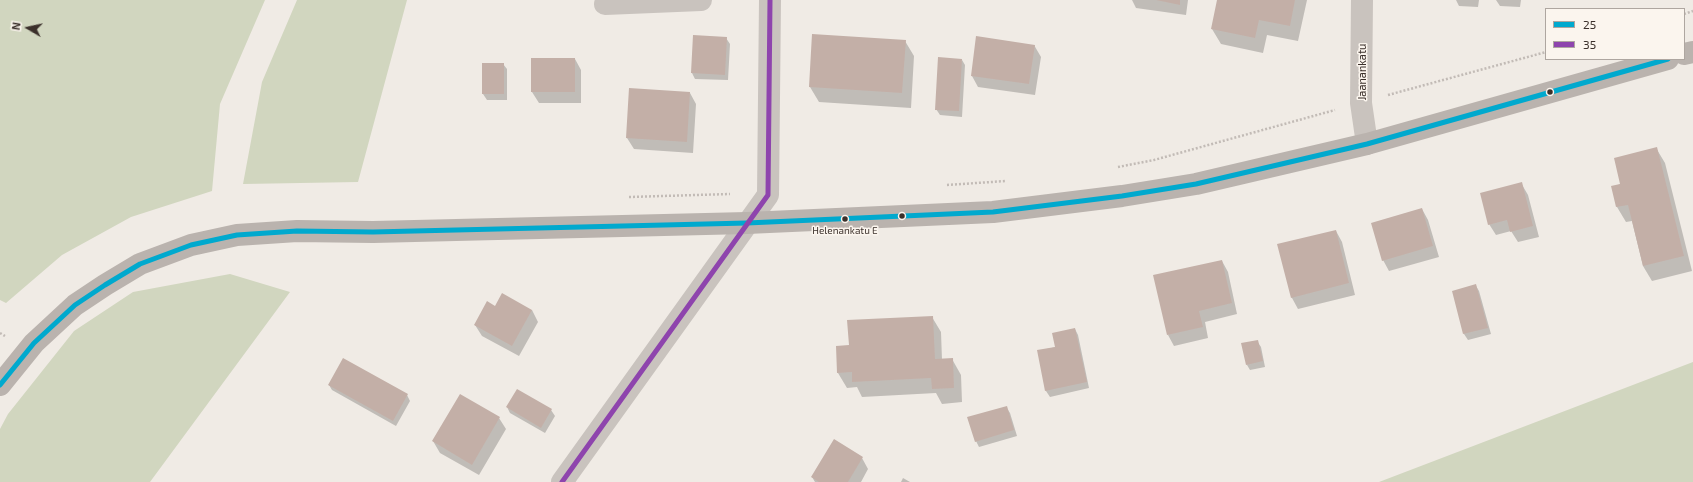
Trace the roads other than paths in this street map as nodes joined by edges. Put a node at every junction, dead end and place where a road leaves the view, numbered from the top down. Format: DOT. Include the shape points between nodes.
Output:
graph roads {
  1 [pos="701,0"];
  2 [pos="770,0"];
  3 [pos="1362,0"];
  4 [pos="605,4"];
  5 [pos="1664,60"];
  6 [pos="1367,144"];
  7 [pos="747,223"];
  8 [pos="0,384"];
  9 [pos="562,482"];
  1 -- 4 [label="street"];
  2 -- 7 [label="street" via="768,196"];
  3 -- 6 [label="street, Jaanankatu" via="1361,103"];
  5 -- 6 [label="street"];
  6 -- 7 [label="street" via="1196,184 1114,197 993,212"];
  7 -- 8 [label="street" via="372,232 297,231 222,238 191,245 140,264 104,285 74,305 34,343"];
  7 -- 9 [label="street" via="734,245"];
}
